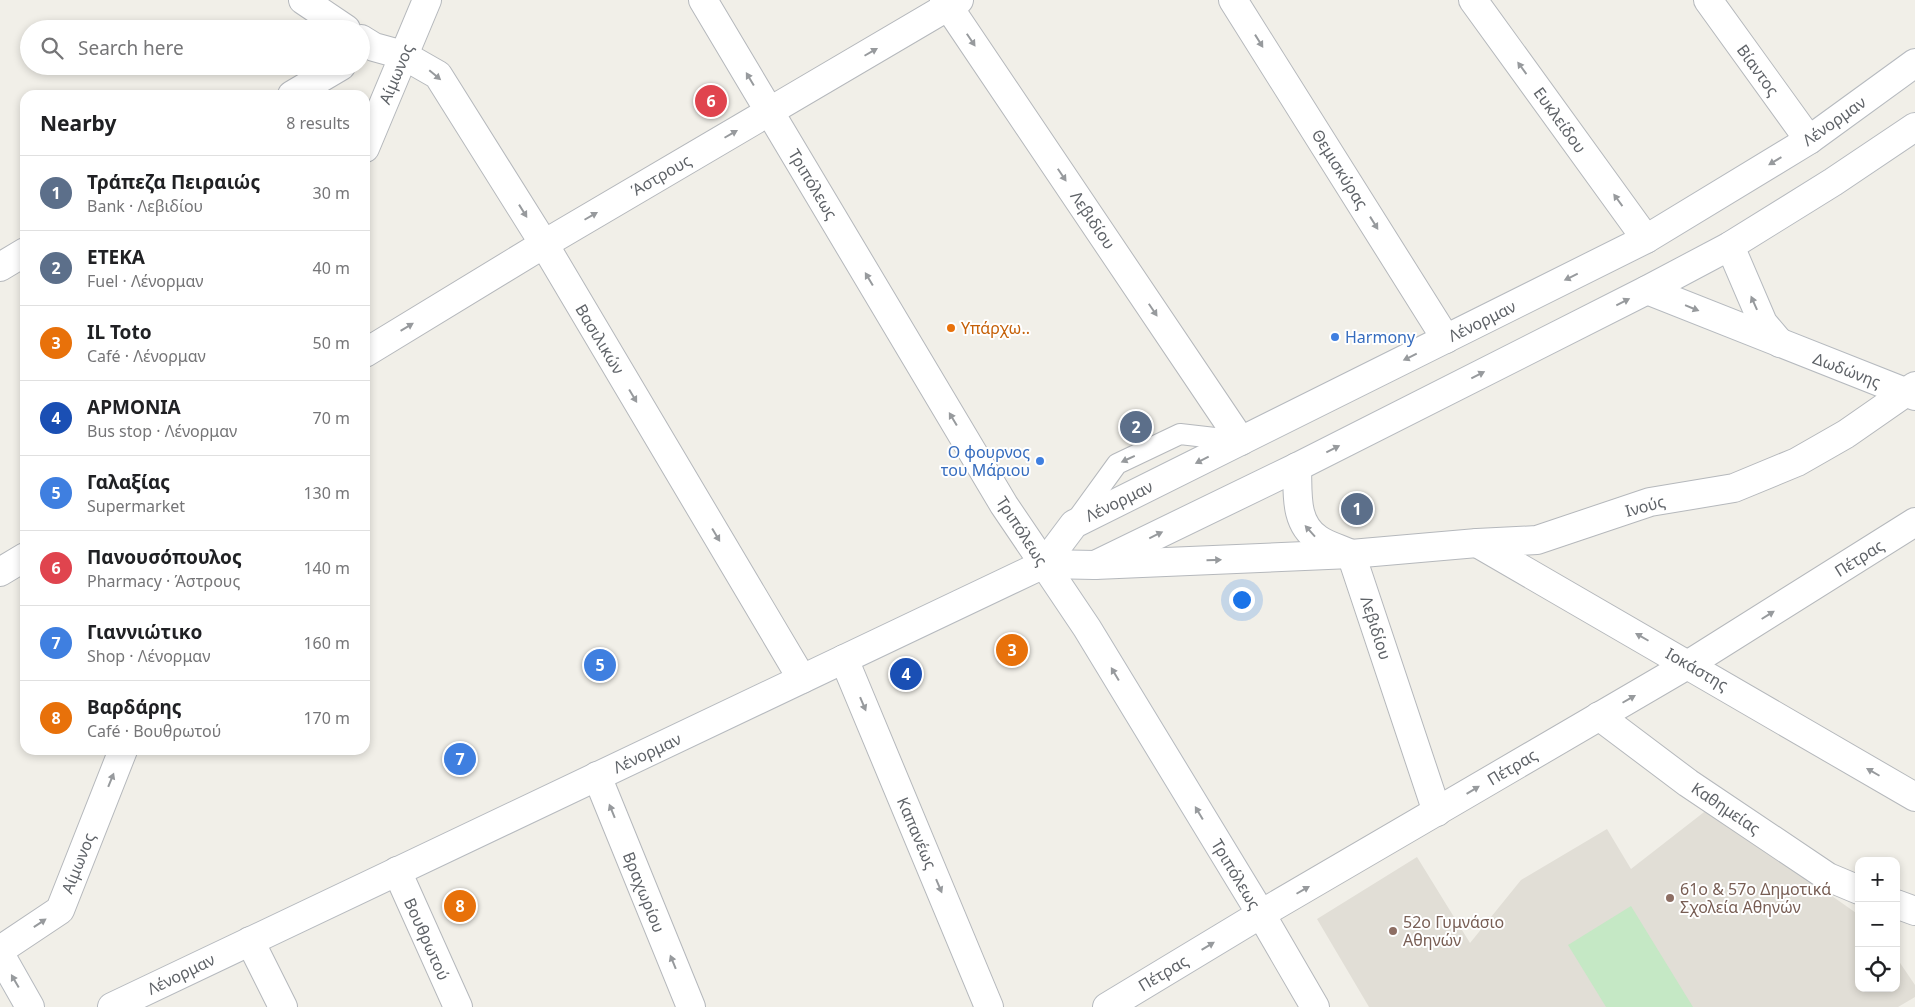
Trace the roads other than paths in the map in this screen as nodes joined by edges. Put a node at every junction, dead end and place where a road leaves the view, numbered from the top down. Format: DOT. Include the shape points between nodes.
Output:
graph roads {
  1 [pos="303,0"];
  2 [pos="427,0"];
  3 [pos="703,0"];
  4 [pos="1234,0"];
  5 [pos="1473,0"];
  6 [pos="1708,0"];
  7 [pos="950,2"];
  8 [pos="333,20"];
  9 [pos="370,48"];
  10 [pos="403,55"];
  11 [pos="1915,63"];
  12 [pos="326,75"];
  13 [pos="301,90"];
  14 [pos="769,111"];
  15 [pos="1915,126"];
  16 [pos="370,136"];
  17 [pos="1809,140"];
  18 [pos="1646,239"];
  19 [pos="544,244"];
  20 [pos="1730,246"];
  21 [pos="20,255"];
  22 [pos="0,267"];
  23 [pos="1647,290"];
  24 [pos="1446,339"];
  25 [pos="1780,343"];
  26 [pos="370,350"];
  27 [pos="1912,391"];
  28 [pos="1241,440"];
  29 [pos="1297,467"];
  30 [pos="1915,522"];
  31 [pos="1478,543"];
  32 [pos="1351,554"];
  33 [pos="20,560"];
  34 [pos="1044,564"];
  35 [pos="1095,565"];
  36 [pos="0,572"];
  37 [pos="844,658"];
  38 [pos="1689,664"];
  39 [pos="802,679"];
  40 [pos="1599,716"];
  41 [pos="121,755"];
  42 [pos="597,776"];
  43 [pos="1915,797"];
  44 [pos="1437,812"];
  45 [pos="397,871"];
  46 [pos="1855,888"];
  47 [pos="1900,905"];
  48 [pos="1915,911"];
  49 [pos="1261,914"];
  50 [pos="250,942"];
  51 [pos="0,950"];
  52 [pos="0,954"];
  53 [pos="30,1007"];
  54 [pos="112,1007"];
  55 [pos="283,1007"];
  56 [pos="458,1007"];
  57 [pos="692,1007"];
  58 [pos="989,1007"];
  59 [pos="1106,1007"];
  60 [pos="1315,1007"];
  1 -- 8 [label="street"];
  2 -- 10 [label="street, Αίμωνος"];
  14 -- 3 [label="street, Τριπόλεως, one-way"];
  4 -- 24 [label="street, Θεμισκύρας, one-way"];
  18 -- 5 [label="street, Ευκλείδου, one-way"];
  6 -- 17 [label="street, Βίαντος"];
  14 -- 7 [label="street, Άστρους, one-way"];
  7 -- 28 [label="street, Λεβιδίου, one-way"];
  9 -- 10 [label="street, Βασιλικών"];
  10 -- 16 [label="street, Αίμωνος"];
  10 -- 19 [label="street, Βασιλικών, one-way" via="438,75"];
  11 -- 17 [label="street, Λένορμαν"];
  12 -- 13 [label="street"];
  19 -- 14 [label="street, Άστρους, one-way"];
  34 -- 14 [label="street, Τριπόλεως, one-way" via="1004,505"];
  15 -- 20 [label="street, Λένορμαν"];
  17 -- 18 [label="street, Λένορμαν, one-way"];
  18 -- 24 [label="street, Λένορμαν, one-way"];
  26 -- 19 [label="street, Άστρους, one-way"];
  19 -- 39 [label="street, Βασιλικών, one-way"];
  20 -- 23 [label="street, Λένορμαν"];
  25 -- 20 [label="street, Δωδώνης, one-way" via="1763,323"];
  21 -- 22 [label="street"];
  23 -- 25 [label="street, Δωδώνης, one-way"];
  29 -- 23 [label="street, Λένορμαν, one-way"];
  24 -- 28 [label="street, Λένορμαν, one-way"];
  25 -- 27 [label="street, Δωδώνης"];
  27 -- 31 [label="street, Ινούς" via="1797,462 1734,488 1650,502 1537,540"];
  28 -- 34 [label="street, Λένορμαν, one-way" via="1074,524"];
  32 -- 29 [label="street, one-way" via="1319,540 1305,528 1298,508"];
  35 -- 29 [label="street, Λένορμαν, one-way"];
  38 -- 30 [label="street, Πέτρας, one-way"];
  31 -- 32 [label="street, Ινούς"];
  38 -- 31 [label="street, Ιοκάστης, one-way"];
  35 -- 32 [label="street, Λένορμαν, one-way"];
  32 -- 44 [label="street, Λεβιδίου"];
  33 -- 36 [label="street"];
  34 -- 35 [label="street, Λένορμαν"];
  34 -- 37 [label="street, Λένορμαν"];
  49 -- 34 [label="street, Τριπόλεως, one-way" via="1087,628"];
  37 -- 39 [label="street, Λένορμαν"];
  37 -- 58 [label="street, Καπανέως, one-way"];
  40 -- 38 [label="street, Πέτρας, one-way"];
  43 -- 38 [label="street, Ιοκάστης, one-way"];
  39 -- 42 [label="street, Λένορμαν"];
  44 -- 40 [label="street, Πέτρας, one-way"];
  40 -- 46 [label="street, Καθημείας" via="1688,783 1828,877"];
  51 -- 41 [label="street, Αίμωνος, one-way" via="60,910"];
  42 -- 45 [label="street, Λένορμαν"];
  57 -- 42 [label="street, Βραχωρίου, one-way"];
  49 -- 44 [label="street, Πέτρας, one-way"];
  45 -- 50 [label="street, Λένορμαν"];
  45 -- 56 [label="street, Βουθρωτού"];
  47 -- 48 [label="street"];
  59 -- 49 [label="street, Πέτρας, one-way"];
  49 -- 60 [label="street, Τριπόλεως"];
  50 -- 54 [label="street, Λένορμαν"];
  50 -- 55 [label="street"];
  53 -- 52 [label="street, one-way"];
}
